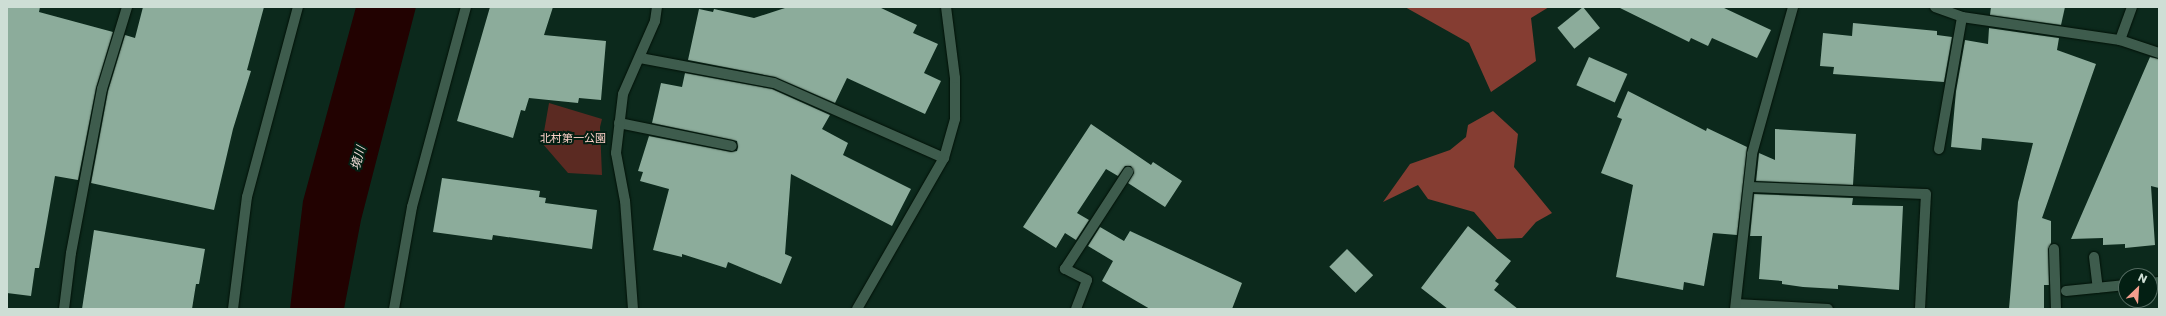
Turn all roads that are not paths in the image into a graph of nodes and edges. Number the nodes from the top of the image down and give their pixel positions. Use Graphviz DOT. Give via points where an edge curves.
graph roads {
  1 [pos="127,7"];
  2 [pos="298,7"];
  3 [pos="466,7"];
  4 [pos="656,7"];
  5 [pos="946,7"];
  6 [pos="1793,7"];
  7 [pos="1935,7"];
  8 [pos="2132,7"];
  9 [pos="1962,16"];
  10 [pos="2120,40"];
  11 [pos="2159,54"];
  12 [pos="640,58"];
  13 [pos="619,123"];
  14 [pos="732,146"];
  15 [pos="1939,149"];
  16 [pos="944,158"];
  17 [pos="1128,172"];
  18 [pos="1749,187"];
  19 [pos="2054,249"];
  20 [pos="2094,257"];
  21 [pos="2118,286"];
  22 [pos="2098,288"];
  23 [pos="2066,291"];
  24 [pos="1736,307"];
  25 [pos="64,309"];
  26 [pos="233,309"];
  27 [pos="394,309"];
  28 [pos="633,309"];
  29 [pos="858,309"];
  30 [pos="1076,309"];
  31 [pos="1828,309"];
  32 [pos="1920,309"];
  33 [pos="2056,309"];
  1 -- 25 [label="street" via="102,89 71,253"];
  2 -- 26 [label="street" via="246,198"];
  3 -- 27 [label="street" via="412,207"];
  4 -- 12 [label="street" via="655,20"];
  5 -- 16 [label="street" via="955,78 955,119"];
  6 -- 18 [label="street" via="1752,154"];
  7 -- 9 [label="street"];
  8 -- 10 [label="street"];
  9 -- 10 [label="street"];
  9 -- 15 [label="street"];
  10 -- 11 [label="street"];
  12 -- 13 [label="street" via="623,94"];
  12 -- 16 [label="street" via="774,83"];
  13 -- 14 [label="street"];
  13 -- 28 [label="street" via="616,152 625,201"];
  16 -- 29 [label="street"];
  17 -- 30 [label="street" via="1065,269 1088,280"];
  18 -- 24 [label="street"];
  18 -- 32 [label="street" via="1926,194"];
  19 -- 33 [label="street"];
  20 -- 22 [label="street"];
  21 -- 22 [label="street"];
  22 -- 23 [label="street"];
  24 -- 31 [label="street"];
}
